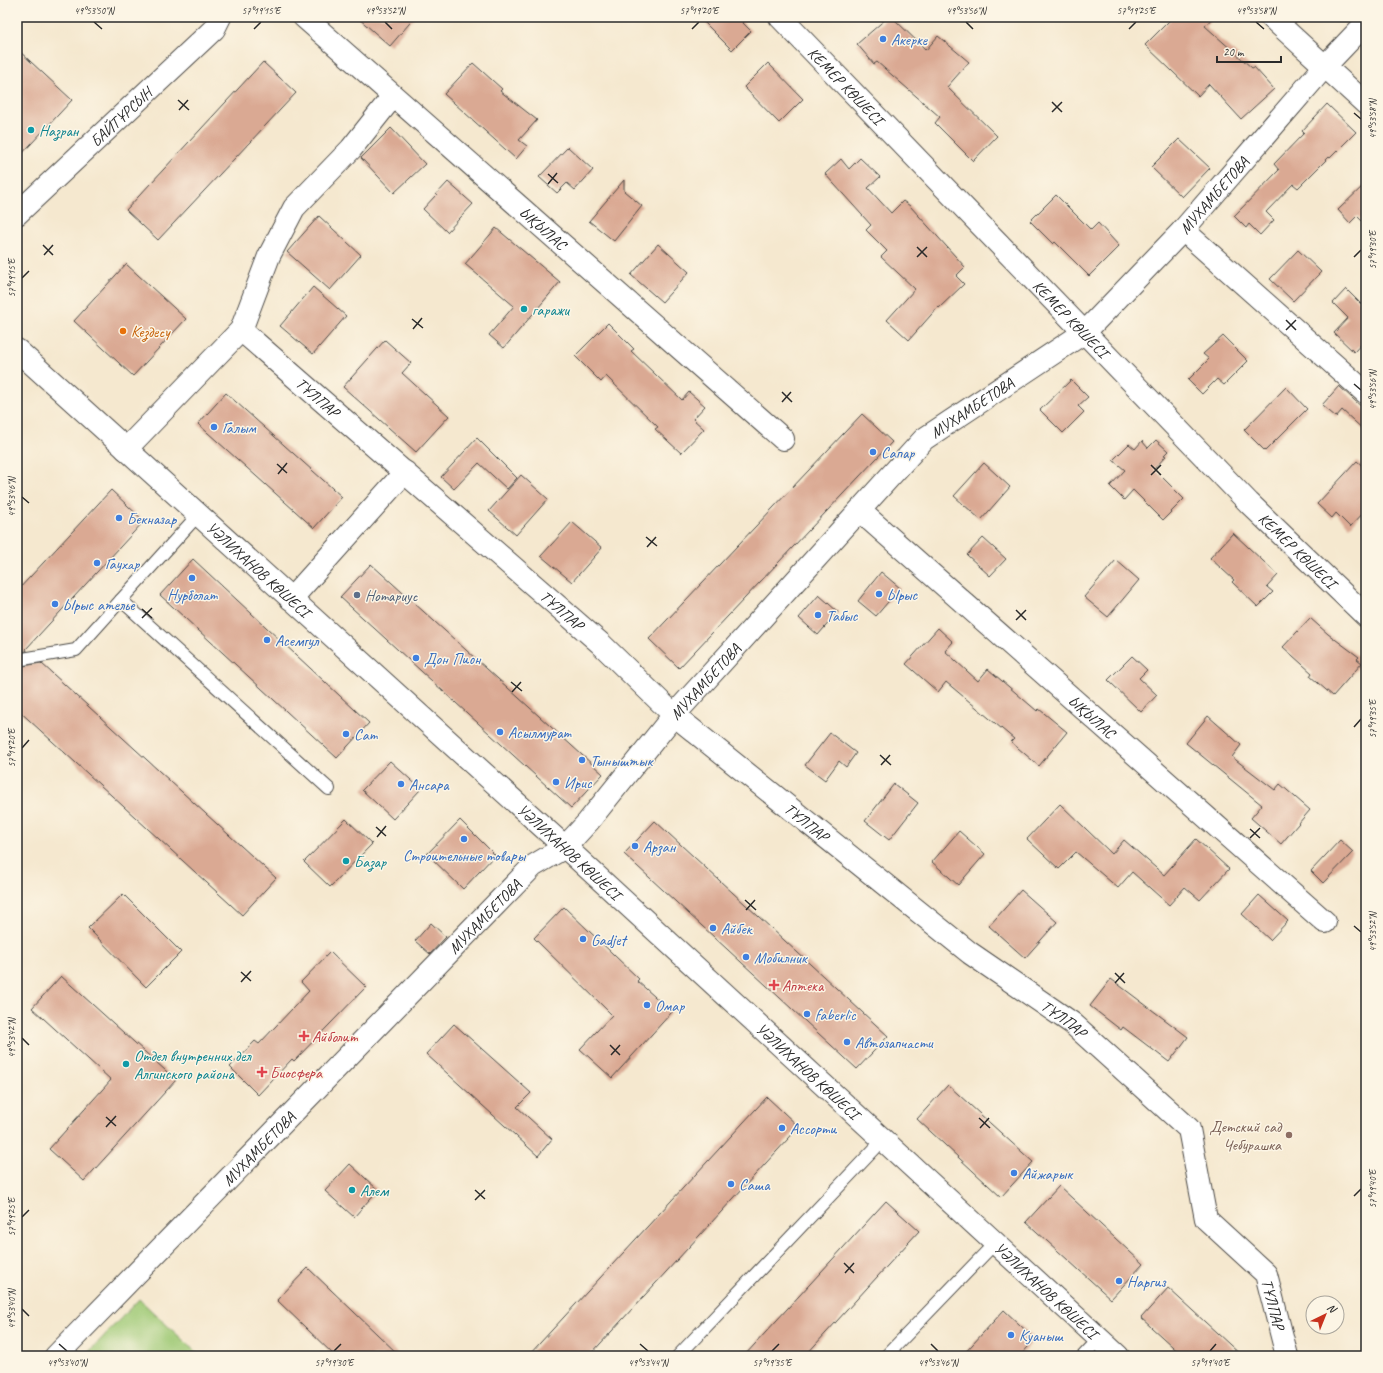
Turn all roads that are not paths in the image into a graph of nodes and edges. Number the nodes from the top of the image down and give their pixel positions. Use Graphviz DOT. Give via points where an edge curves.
graph roads {
  1 [pos="220,17"];
  2 [pos="304,17"];
  3 [pos="780,17"];
  4 [pos="1271,17"];
  5 [pos="1366,23"];
  6 [pos="1325,66"];
  7 [pos="393,96"];
  8 [pos="1366,104"];
  9 [pos="17,214"];
  10 [pos="1183,230"];
  11 [pos="241,330"];
  12 [pos="1085,332"];
  13 [pos="17,350"];
  14 [pos="1366,393"];
  15 [pos="783,439"];
  16 [pos="126,449"];
  17 [pos="405,472"];
  18 [pos="860,510"];
  19 [pos="198,515"];
  20 [pos="291,599"];
  21 [pos="121,600"];
  22 [pos="1366,616"];
  23 [pos="17,660"];
  24 [pos="674,715"];
  25 [pos="329,789"];
  26 [pos="565,847"];
  27 [pos="1325,922"];
  28 [pos="882,1140"];
  29 [pos="995,1243"];
  30 [pos="1099,1339"];
  31 [pos="56,1356"];
  32 [pos="678,1356"];
  33 [pos="886,1356"];
  34 [pos="1083,1356"];
  35 [pos="1118,1356"];
  36 [pos="1287,1356"];
  1 -- 9 [label="street, БАЙТҰРСЫН" via="214,29"];
  2 -- 7 [label="street, ЫҚЫЛАС"];
  3 -- 12 [label="street, КЕМЕР КӨШЕСІ"];
  4 -- 6 [label="street"];
  5 -- 6 [label="street, МУХАМБЕТОВА"];
  6 -- 8 [label="street"];
  6 -- 10 [label="street, МУХАМБЕТОВА"];
  7 -- 11 [label="street" via="351,149 294,208 269,256"];
  7 -- 15 [label="street, ЫҚЫЛАС"];
  10 -- 12 [label="street, МУХАМБЕТОВА"];
  10 -- 14 [label="street"];
  11 -- 16 [label="street"];
  11 -- 17 [label="street, ТҰЛПАР"];
  12 -- 18 [label="street, МУХАМБЕТОВА" via="924,439"];
  12 -- 22 [label="street, КЕМЕР КӨШЕСІ" via="1249,503"];
  13 -- 16 [label="street, УӘЛИХАНОВ КӨШЕСІ"];
  16 -- 19 [label="street, УӘЛИХАНОВ КӨШЕСІ"];
  17 -- 20 [label="street"];
  17 -- 24 [label="street, ТҰЛПАР" via="600,643"];
  18 -- 24 [label="street, МУХАМБЕТОВА"];
  18 -- 27 [label="street, ЫҚЫЛАС"];
  19 -- 20 [label="street, УӘЛИХАНОВ КӨШЕСІ"];
  19 -- 21 [label="lane"];
  20 -- 26 [label="street, УӘЛИХАНОВ КӨШЕСІ"];
  21 -- 23 [label="lane" via="76,650"];
  21 -- 25 [label="lane"];
  24 -- 26 [label="street, МУХАМБЕТОВА"];
  24 -- 36 [label="street, ТҰЛПАР" via="970,953 1072,1023 1189,1129 1206,1220 1266,1274"];
  26 -- 28 [label="street, УӘЛИХАНОВ КӨШЕСІ"];
  26 -- 31 [label="street, МУХАМБЕТОВА" via="533,866"];
  28 -- 29 [label="street, УӘЛИХАНОВ КӨШЕСІ"];
  28 -- 32 [label="lane"];
  29 -- 30 [label="street, УӘЛИХАНОВ КӨШЕСІ"];
  29 -- 33 [label="lane"];
  30 -- 34 [label="lane"];
  30 -- 35 [label="street, УӘЛИХАНОВ КӨШЕСІ"];
}
